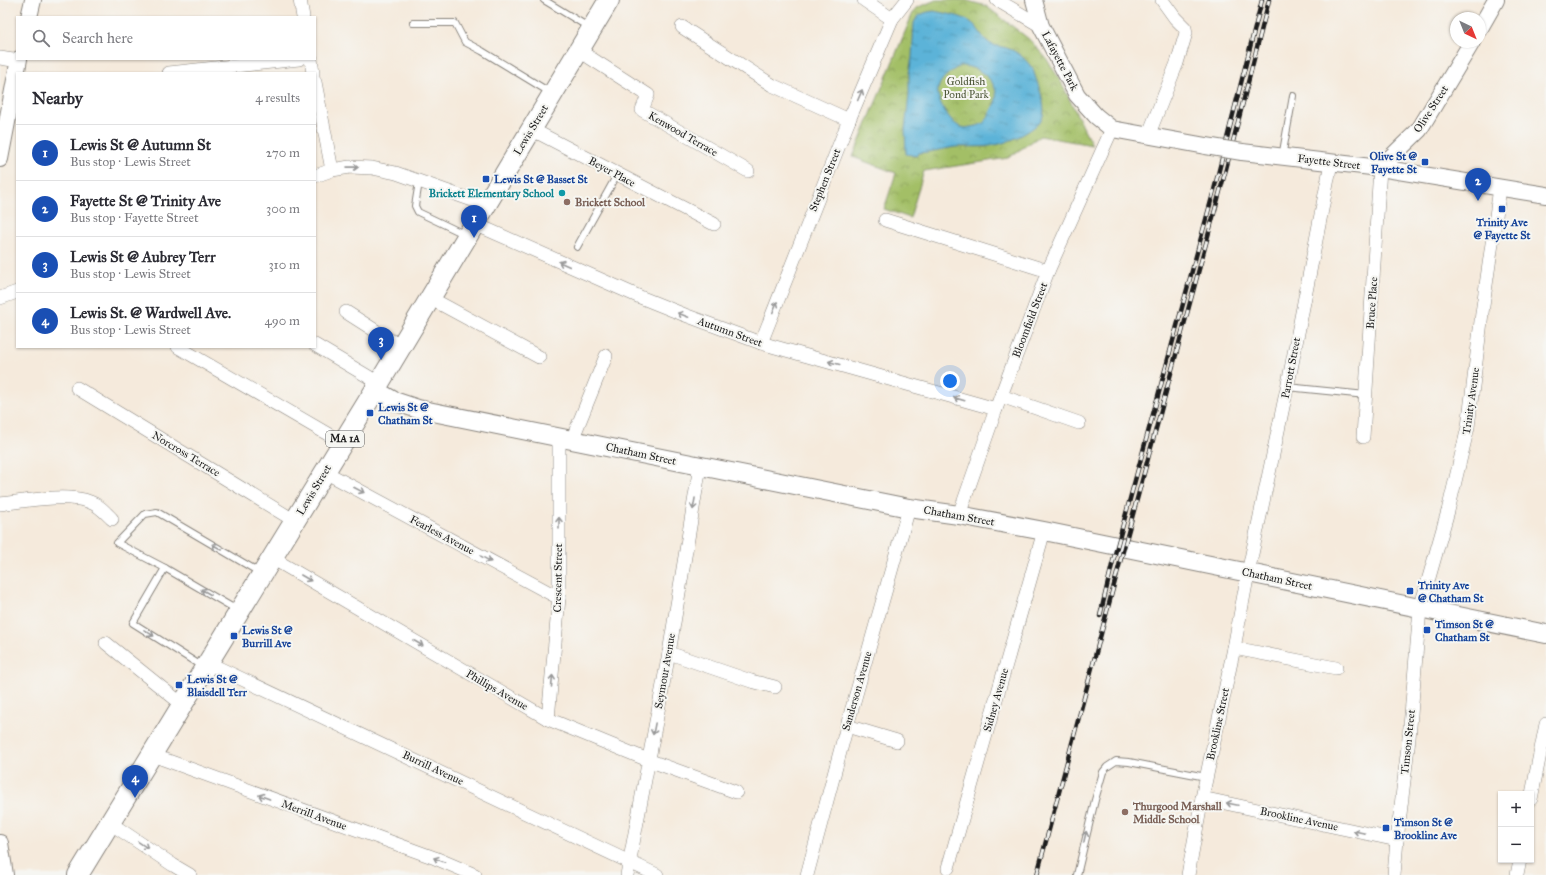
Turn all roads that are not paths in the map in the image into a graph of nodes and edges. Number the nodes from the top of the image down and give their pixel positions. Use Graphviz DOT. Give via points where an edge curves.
graph roads {
  1 [pos="33,0"];
  2 [pos="300,0"];
  3 [pos="544,0"];
  4 [pos="609,0"];
  5 [pos="864,0"];
  6 [pos="907,0"];
  7 [pos="997,0"];
  8 [pos="1034,0"];
  9 [pos="1162,0"];
  10 [pos="1496,0"];
  11 [pos="29,16"];
  12 [pos="303,16"];
  13 [pos="1486,18"];
  14 [pos="892,19"];
  15 [pos="413,23"];
  16 [pos="682,26"];
  17 [pos="1041,26"];
  18 [pos="591,29"];
  19 [pos="1468,48"];
  20 [pos="578,50"];
  21 [pos="0,58"];
  22 [pos="16,60"];
  23 [pos="19,60"];
  24 [pos="290,60"];
  25 [pos="310,60"];
  26 [pos="17,72"];
  27 [pos="178,72"];
  28 [pos="313,72"];
  29 [pos="316,87"];
  30 [pos="15,90"];
  31 [pos="552,94"];
  32 [pos="1293,96"];
  33 [pos="849,120"];
  34 [pos="531,129"];
  35 [pos="1112,129"];
  36 [pos="1148,136"];
  37 [pos="1282,157"];
  38 [pos="0,159"];
  39 [pos="1331,163"];
  40 [pos="1380,168"];
  41 [pos="332,170"];
  42 [pos="748,171"];
  43 [pos="617,175"];
  44 [pos="316,176"];
  45 [pos="419,182"];
  46 [pos="1500,188"];
  47 [pos="1546,194"];
  48 [pos="486,205"];
  49 [pos="885,220"];
  50 [pos="714,224"];
  51 [pos="471,230"];
  52 [pos="577,246"];
  53 [pos="1048,271"];
  54 [pos="16,292"];
  55 [pos="0,298"];
  56 [pos="430,298"];
  57 [pos="346,312"];
  58 [pos="761,343"];
  59 [pos="401,346"];
  60 [pos="316,347"];
  61 [pos="180,348"];
  62 [pos="606,356"];
  63 [pos="539,357"];
  64 [pos="377,386"];
  65 [pos="1287,387"];
  66 [pos="76,388"];
  67 [pos="1366,395"];
  68 [pos="1001,396"];
  69 [pos="996,409"];
  70 [pos="1079,423"];
  71 [pos="1363,437"];
  72 [pos="566,438"];
  73 [pos="343,443"];
  74 [pos="700,466"];
  75 [pos="325,472"];
  76 [pos="0,504"];
  77 [pos="908,508"];
  78 [pos="959,515"];
  79 [pos="112,519"];
  80 [pos="295,520"];
  81 [pos="1044,531"];
  82 [pos="268,566"];
  83 [pos="165,568"];
  84 [pos="1248,573"];
  85 [pos="559,598"];
  86 [pos="1420,609"];
  87 [pos="240,611"];
  88 [pos="1546,634"];
  89 [pos="106,643"];
  90 [pos="1234,648"];
  91 [pos="669,653"];
  92 [pos="207,666"];
  93 [pos="1336,668"];
  94 [pos="775,687"];
  95 [pos="183,705"];
  96 [pos="548,720"];
  97 [pos="1546,724"];
  98 [pos="847,726"];
  99 [pos="897,741"];
  100 [pos="152,755"];
  101 [pos="648,760"];
  102 [pos="1206,777"];
  103 [pos="1533,791"];
  104 [pos="736,792"];
  105 [pos="1202,798"];
  106 [pos="110,823"];
  107 [pos="1397,840"];
  108 [pos="0,843"];
  109 [pos="630,862"];
  110 [pos="1519,863"];
  111 [pos="947,872"];
  112 [pos="5,875"];
  113 [pos="78,875"];
  114 [pos="190,875"];
  115 [pos="475,875"];
  116 [pos="627,875"];
  117 [pos="657,875"];
  118 [pos="807,875"];
  119 [pos="1077,875"];
  120 [pos="1188,875"];
  121 [pos="1394,875"];
  122 [pos="1517,875"];
  1 -- 11 [label="street"];
  2 -- 12 [label="street"];
  3 -- 18 [label="lane"];
  4 -- 18 [label="main road, Lewis Street / MA 1A"];
  5 -- 14 [label="street"];
  6 -- 14 [label="street, Stephen Street"];
  7 -- 17 [label="street, Lafayette Park"];
  8 -- 17 [label="street, Lafayette Park"];
  9 -- 36 [label="street" via="1185,28 1186,33"];
  10 -- 13 [label="street"];
  33 -- 14 [label="street, Stephen Street, one-way"];
  15 -- 31 [label="lane" via="456,24 465,42"];
  16 -- 33 [label="street" via="772,85"];
  17 -- 35 [label="street, Lafayette Park" via="1077,95"];
  18 -- 20 [label="main road, Lewis Street / MA 1A"];
  19 -- 40 [label="street, Olive Street" via="1419,130"];
  20 -- 31 [label="main road, Lewis Street / MA 1A"];
  20 -- 42 [label="street, Kenwood Terrace" via="648,95 642,110"];
  21 -- 22 [label="street"];
  23 -- 26 [label="street"];
  24 -- 27 [label="street"];
  25 -- 28 [label="street"];
  29 -- 41 [label="street"];
  30 -- 38 [label="street"];
  31 -- 34 [label="main road, Lewis Street / MA 1A"];
  32 -- 37 [label="lane"];
  58 -- 33 [label="street, Stephen Street, one-way"];
  34 -- 43 [label="street, Beyer Place"];
  34 -- 48 [label="main road, Lewis Street / MA 1A"];
  35 -- 36 [label="street, Fayette Street"];
  35 -- 53 [label="street, Bloomfield Street"];
  36 -- 37 [label="street, Fayette Street, bridge"];
  37 -- 39 [label="street, Fayette Street"];
  39 -- 40 [label="street, Fayette Street"];
  39 -- 65 [label="street, Parrott Street"];
  40 -- 46 [label="street, Fayette Street"];
  40 -- 67 [label="street, Bruce Place"];
  41 -- 44 [label="street"];
  41 -- 45 [label="street, one-way" via="350,167 372,168"];
  43 -- 50 [label="street, Beyer Place"];
  43 -- 52 [label="lane"];
  45 -- 48 [label="street"];
  45 -- 51 [label="lane" via="415,206 418,212"];
  46 -- 47 [label="street, Fayette Street"];
  46 -- 86 [label="street, Trinity Avenue" via="1468,427 1448,511"];
  48 -- 51 [label="main road, Lewis Street / MA 1A"];
  49 -- 53 [label="street"];
  51 -- 56 [label="main road, Lewis Street / MA 1A"];
  58 -- 51 [label="street, Autumn Street, one-way"];
  53 -- 68 [label="street, Bloomfield Street"];
  54 -- 55 [label="street"];
  56 -- 59 [label="main road, Lewis Street / MA 1A"];
  56 -- 63 [label="street"];
  57 -- 59 [label="street"];
  69 -- 58 [label="street, Autumn Street, one-way"];
  59 -- 64 [label="main road, Lewis Street / MA 1A"];
  60 -- 64 [label="street"];
  61 -- 73 [label="street"];
  62 -- 72 [label="street"];
  64 -- 72 [label="main road, Chatham Street" via="394,401 411,407"];
  64 -- 73 [label="main road, Lewis Street / MA 1A"];
  65 -- 67 [label="lane"];
  65 -- 84 [label="street, Parrott Street"];
  66 -- 80 [label="street, Norcross Terrace"];
  67 -- 71 [label="street, Bruce Place"];
  68 -- 69 [label="street, Bloomfield Street"];
  68 -- 70 [label="street"];
  69 -- 78 [label="street, Bloomfield Street"];
  72 -- 74 [label="main road, Chatham Street"];
  85 -- 72 [label="street, Crescent Street, one-way"];
  73 -- 75 [label="main road, Lewis Street / MA 1A"];
  74 -- 77 [label="main road, Chatham Street"];
  74 -- 91 [label="street, Seymour Avenue, one-way"];
  75 -- 80 [label="main road, Lewis Street / MA 1A"];
  75 -- 85 [label="street, Fearless Avenue, one-way"];
  76 -- 79 [label="street" via="77,498 102,509"];
  77 -- 78 [label="main road, Chatham Street"];
  77 -- 98 [label="street, Sanderson Avenue"];
  78 -- 81 [label="main road, Chatham Street"];
  80 -- 82 [label="main road, Lewis Street / MA 1A"];
  81 -- 84 [label="main road, Chatham Street"];
  81 -- 111 [label="street, Sidney Avenue"];
  82 -- 83 [label="lane, one-way" via="157,512 145,514 117,543"];
  82 -- 87 [label="main road, Lewis Street / MA 1A"];
  82 -- 96 [label="street, Phillips Avenue, one-way"];
  87 -- 83 [label="lane, one-way"];
  83 -- 92 [label="lane, one-way" via="133,623"];
  84 -- 86 [label="main road, Chatham Street"];
  84 -- 90 [label="street, Brookline Street"];
  96 -- 85 [label="street, Crescent Street, one-way"];
  86 -- 88 [label="main road, Chatham Street"];
  86 -- 107 [label="street, Timson Street"];
  87 -- 92 [label="main road, Lewis Street / MA 1A"];
  89 -- 95 [label="street"];
  90 -- 93 [label="street"];
  90 -- 102 [label="street, Brookline Street"];
  91 -- 94 [label="street"];
  91 -- 101 [label="street, Seymour Avenue, one-way"];
  92 -- 95 [label="main road, Lewis Street / MA 1A"];
  92 -- 109 [label="street, Burrill Avenue"];
  95 -- 100 [label="main road, Lewis Street / MA 1A"];
  96 -- 101 [label="street, Phillips Avenue"];
  97 -- 103 [label="street"];
  98 -- 99 [label="street"];
  98 -- 118 [label="street, Sanderson Avenue"];
  100 -- 106 [label="main road, Lewis Street / MA 1A"];
  115 -- 100 [label="street, Merrill Avenue, one-way" via="435,858"];
  101 -- 104 [label="street, Phillips Avenue"];
  101 -- 109 [label="street, Seymour Avenue"];
  102 -- 105 [label="street, Brookline Street"];
  119 -- 102 [label="lane, one-way" via="1095,800 1103,772 1107,767 1116,761 1129,762"];
  107 -- 105 [label="street, Brookline Avenue, one-way"];
  105 -- 120 [label="street, Brookline Street"];
  106 -- 113 [label="main road, Lewis Street / MA 1A"];
  106 -- 114 [label="street, one-way"];
  107 -- 121 [label="street, Timson Street"];
  108 -- 112 [label="street"];
  109 -- 116 [label="street, Seymour Avenue"];
  109 -- 117 [label="street, Burrill Avenue"];
  110 -- 122 [label="street"];
}
